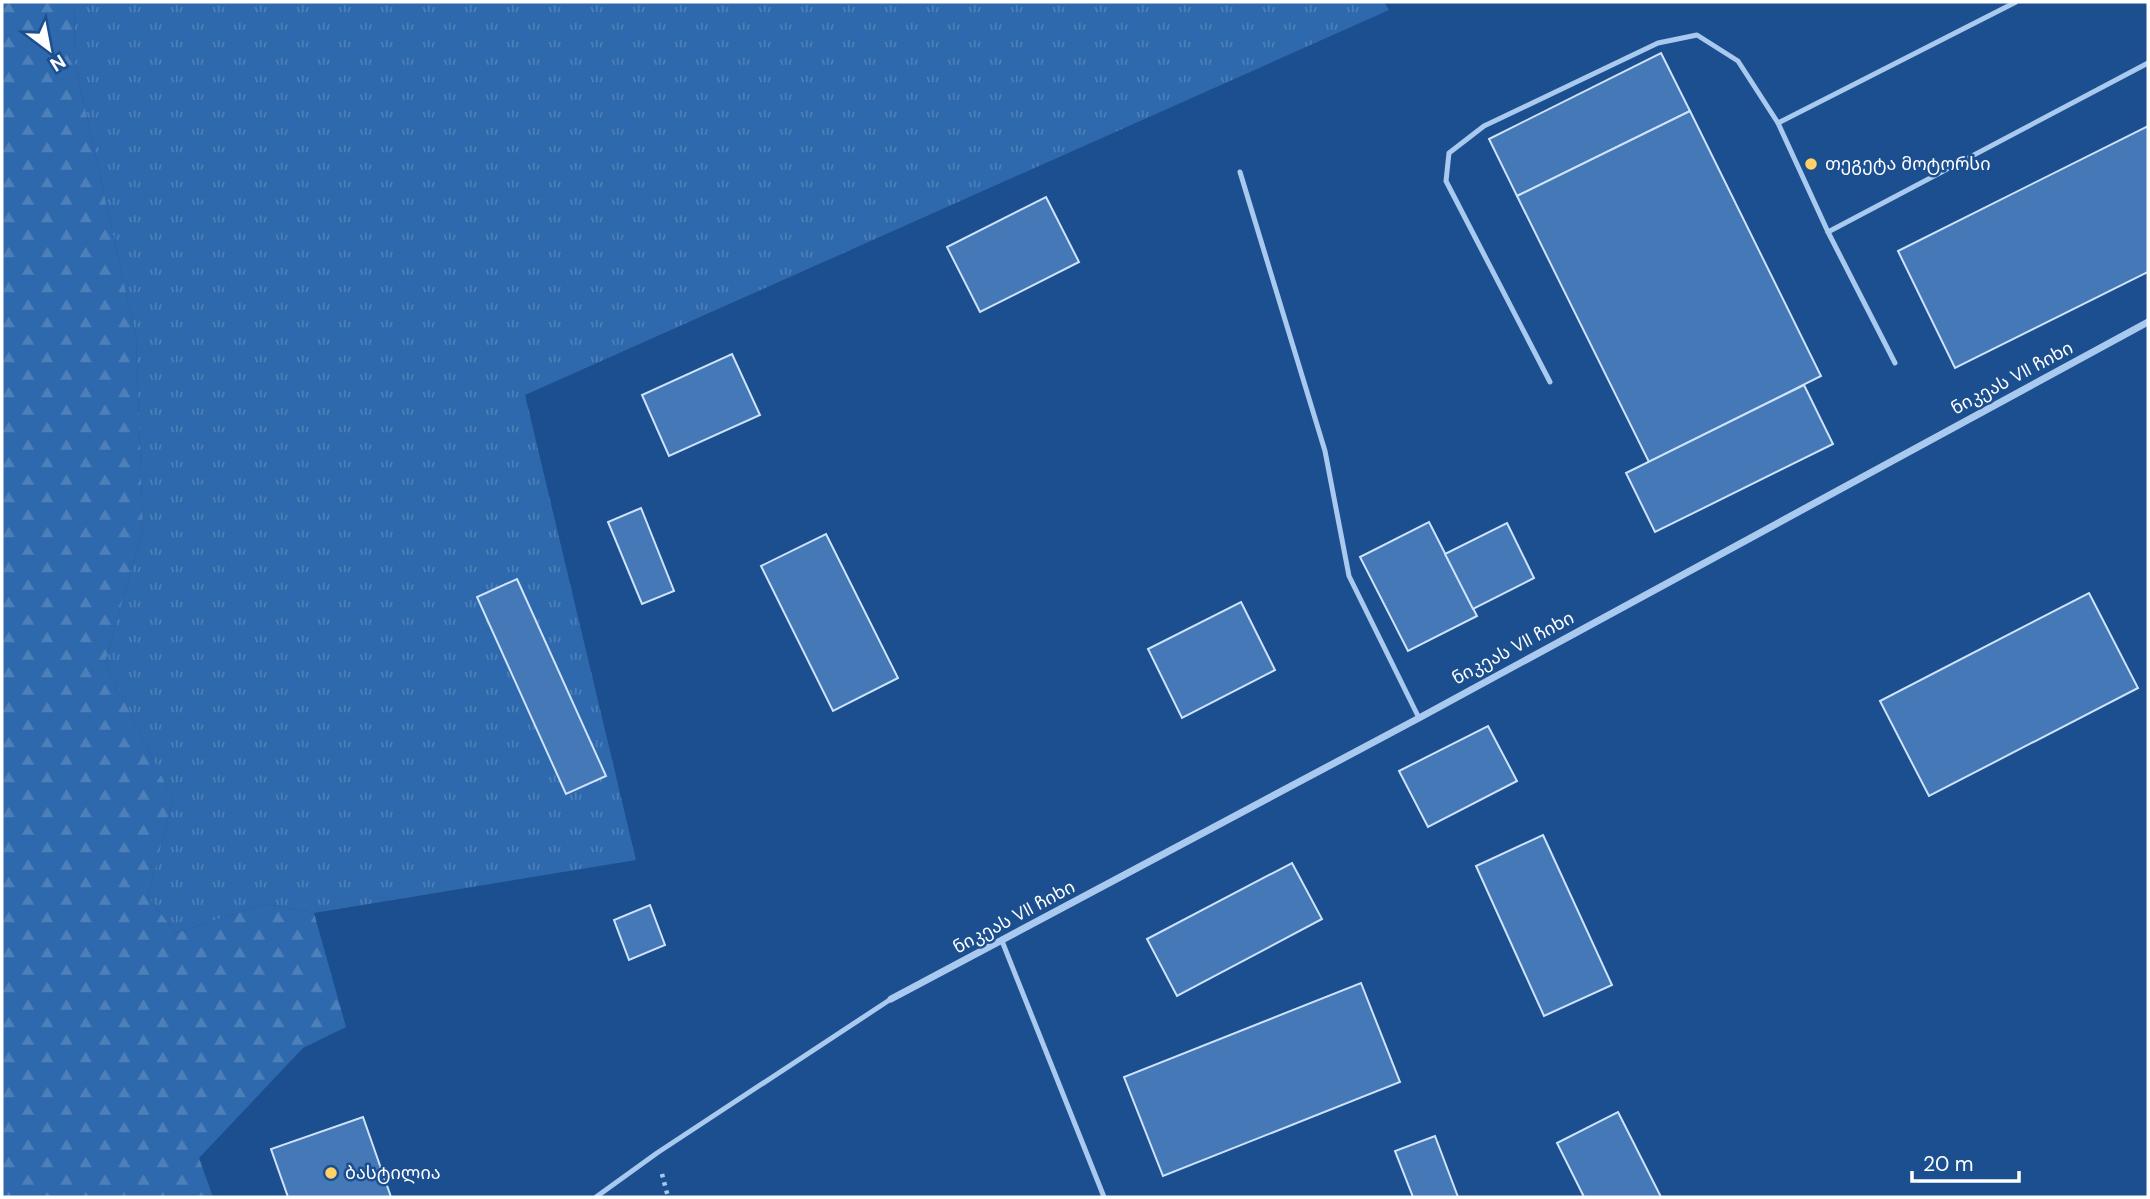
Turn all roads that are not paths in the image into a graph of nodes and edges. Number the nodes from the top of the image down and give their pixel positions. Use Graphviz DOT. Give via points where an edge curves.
graph roads {
  1 [pos="2016,2"];
  2 [pos="2148,63"];
  3 [pos="1778,123"];
  4 [pos="1240,172"];
  5 [pos="1828,232"];
  6 [pos="2148,322"];
  7 [pos="1895,363"];
  8 [pos="1550,382"];
  9 [pos="1419,718"];
  10 [pos="1002,941"];
  11 [pos="891,999"];
  12 [pos="596,1197"];
  13 [pos="1104,1197"];
  1 -- 3 [label="lane"];
  2 -- 5 [label="lane"];
  3 -- 5 [label="lane"];
  3 -- 8 [label="lane" via="1738,61 1697,35 1658,43 1508,114 1449,153 1446,181"];
  4 -- 9 [label="lane" via="1325,452 1349,576"];
  5 -- 7 [label="lane"];
  6 -- 9 [label="street, ნიკეას VII ჩიხი"];
  9 -- 10 [label="street, ნიკეას VII ჩიხი"];
  10 -- 11 [label="street, ნიკეას VII ჩიხი"];
  10 -- 13 [label="lane"];
  11 -- 12 [label="lane"];
}
